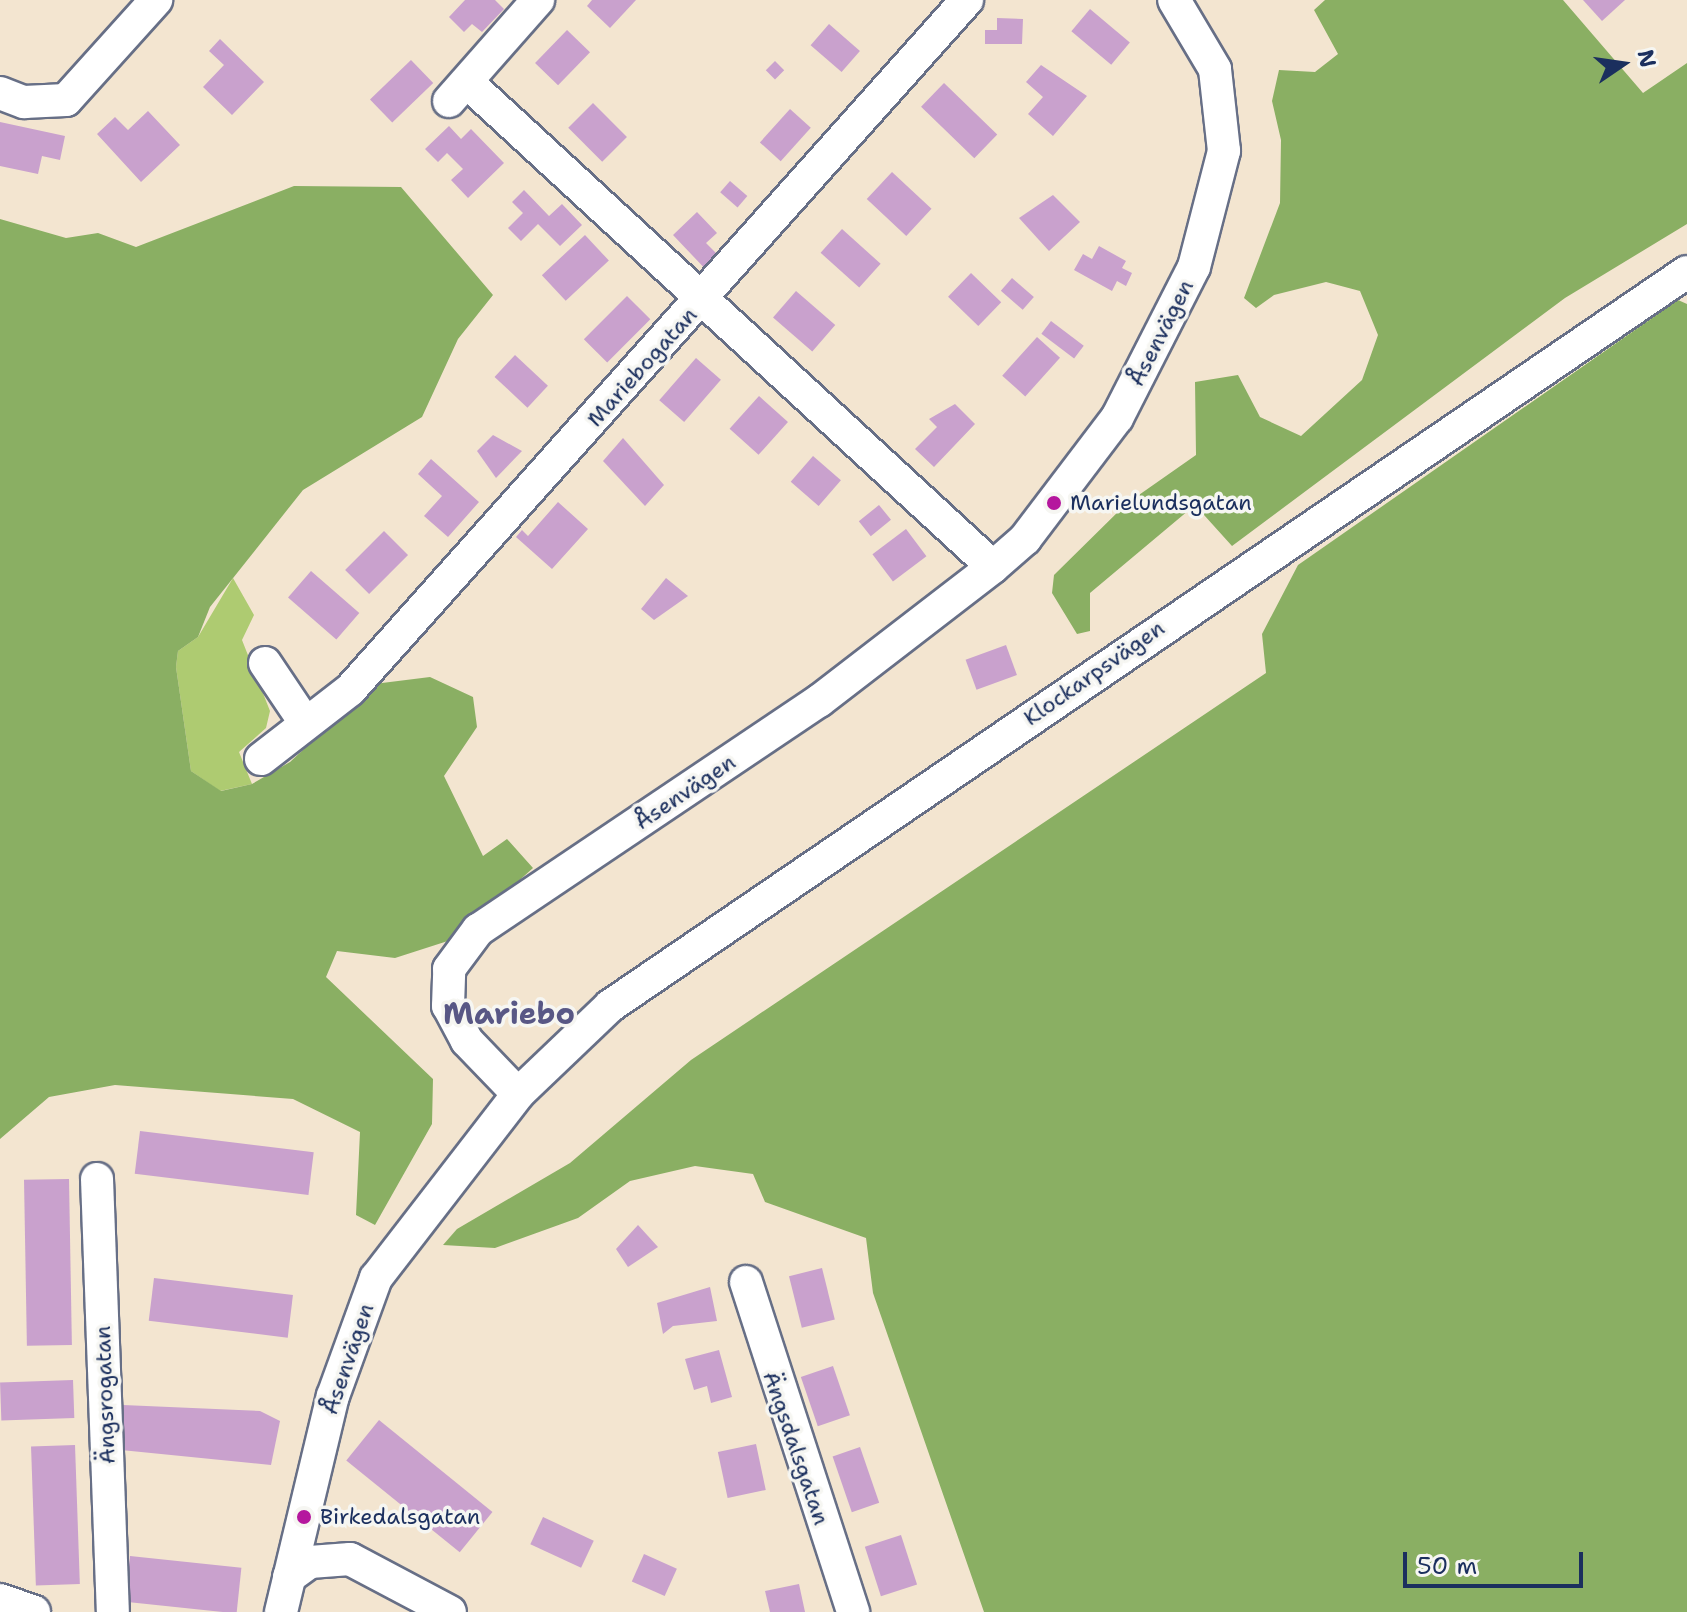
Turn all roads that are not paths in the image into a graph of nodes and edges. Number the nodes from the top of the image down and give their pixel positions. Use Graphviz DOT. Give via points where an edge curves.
graph roads {
  1 [pos="156,0"];
  2 [pos="538,0"];
  3 [pos="967,0"];
  4 [pos="1174,0"];
  5 [pos="0,93"];
  6 [pos="1687,273"];
  7 [pos="702,300"];
  8 [pos="993,567"];
  9 [pos="265,663"];
  10 [pos="304,721"];
  11 [pos="261,759"];
  12 [pos="518,1094"];
  13 [pos="97,1179"];
  14 [pos="746,1282"];
  15 [pos="289,1577"];
  16 [pos="0,1600"];
  17 [pos="34,1612"];
  18 [pos="113,1612"];
  19 [pos="281,1612"];
  20 [pos="450,1612"];
  21 [pos="853,1612"];
  1 -- 5 [label="street" via="66,100 24,102"];
  2 -- 7 [label="street" via="458,92"];
  3 -- 7 [label="street, Mariebogatan"];
  4 -- 8 [label="street, Åsenvägen" via="1209,56 1223,107 1213,213 1167,330 1117,418 1025,539"];
  6 -- 12 [label="street, Klockarpsvägen" via="680,951 610,1006"];
  7 -- 8 [label="street"];
  7 -- 10 [label="street, Mariebogatan" via="350,690"];
  8 -- 12 [label="street, Åsenvägen" via="819,701 478,930 449,969 448,1006 467,1041"];
  9 -- 10 [label="street"];
  10 -- 11 [label="street, Mariebogatan"];
  12 -- 15 [label="street, Åsenvägen" via="376,1278 333,1396"];
  13 -- 18 [label="street, Ängsrogatan"];
  14 -- 21 [label="street, Ängsdalsgatan"];
  15 -- 19 [label="street, Åsenvägen"];
  15 -- 20 [label="street" via="310,1562 350,1559"];
  16 -- 17 [label="street"];
}
